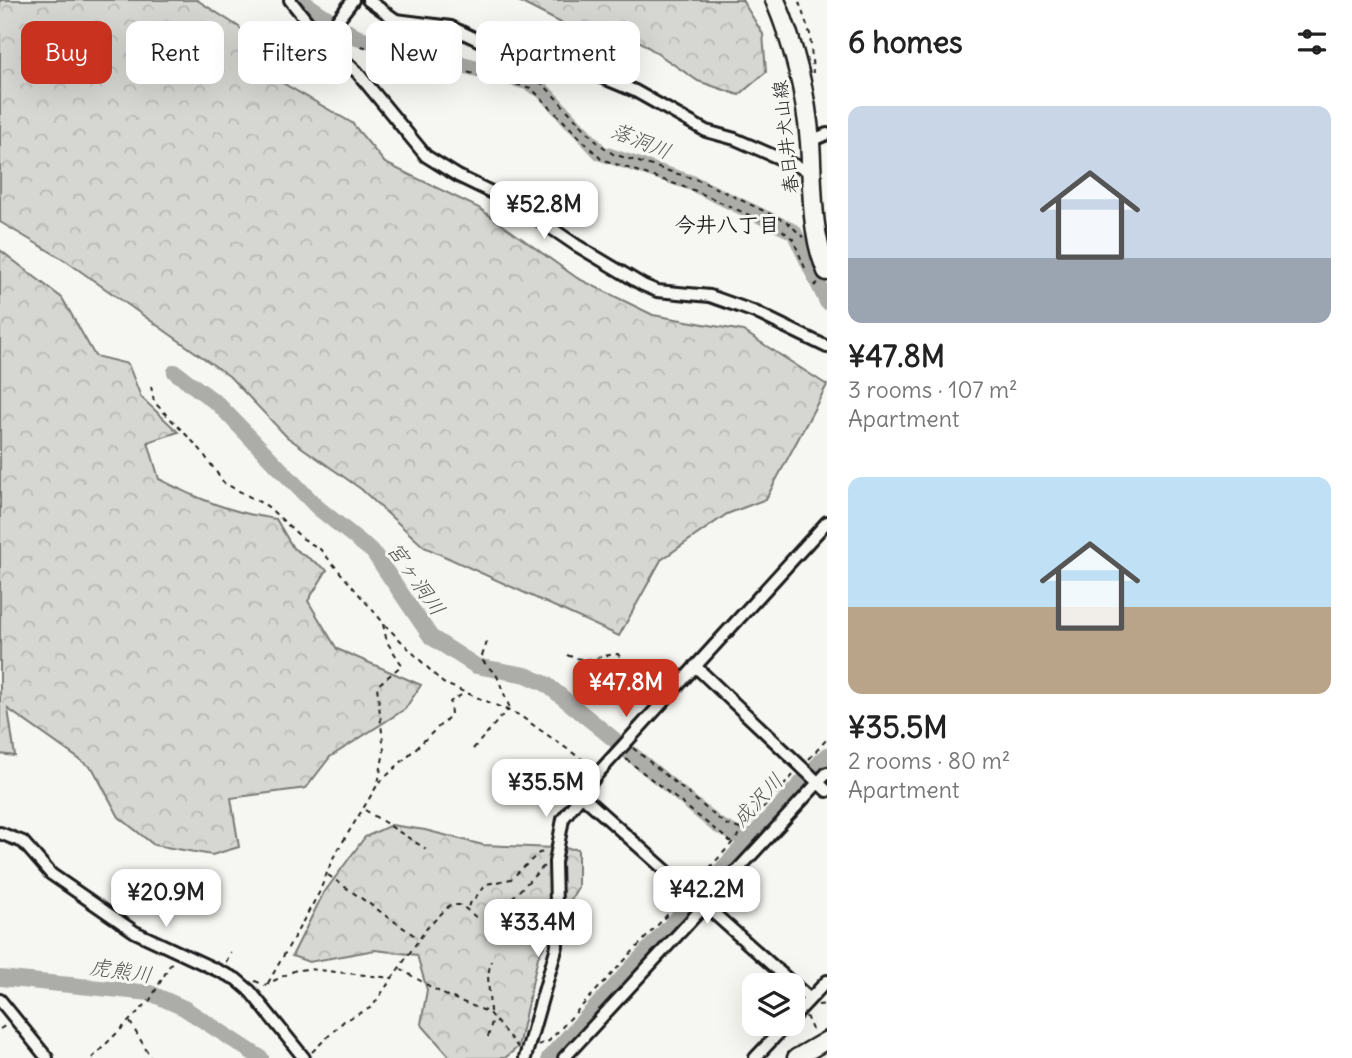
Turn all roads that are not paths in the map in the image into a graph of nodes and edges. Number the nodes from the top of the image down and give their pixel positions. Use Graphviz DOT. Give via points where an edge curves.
graph roads {
  1 [pos="290,0"];
  2 [pos="353,0"];
  3 [pos="368,0"];
  4 [pos="775,0"];
  5 [pos="307,21"];
  6 [pos="338,21"];
  7 [pos="352,67"];
  8 [pos="827,134"];
  9 [pos="810,141"];
  10 [pos="811,172"];
  11 [pos="825,276"];
  12 [pos="827,347"];
  13 [pos="827,522"];
  14 [pos="695,666"];
  15 [pos="827,773"];
  16 [pos="818,783"];
  17 [pos="827,791"];
  18 [pos="580,794"];
  19 [pos="0,833"];
  20 [pos="707,904"];
  21 [pos="827,981"];
  22 [pos="0,1000"];
  23 [pos="806,1003"];
  24 [pos="776,1036"];
  25 [pos="823,1042"];
  26 [pos="527,1053"];
  27 [pos="47,1058"];
  28 [pos="306,1058"];
  29 [pos="564,1058"];
  30 [pos="755,1058"];
  31 [pos="796,1058"];
  1 -- 5 [label="street"];
  2 -- 6 [label="street"];
  3 -- 10 [label="street" via="396,20 451,27 505,53 538,55 607,79 706,131"];
  4 -- 9 [label="main road, 春日井犬山線" via="798,64"];
  7 -- 12 [label="street" via="426,156 514,203 643,285 657,291 710,296"];
  8 -- 9 [label="street"];
  9 -- 10 [label="main road, 春日井犬山線"];
  10 -- 11 [label="main road, 春日井犬山線"];
  13 -- 14 [label="street"];
  14 -- 16 [label="street"];
  14 -- 18 [label="street"];
  15 -- 16 [label="street"];
  16 -- 17 [label="street"];
  16 -- 20 [label="street"];
  18 -- 20 [label="street"];
  18 -- 26 [label="street" via="563,819 556,856 556,946"];
  19 -- 28 [label="street" via="23,842 51,874 135,932 236,979"];
  20 -- 23 [label="street"];
  20 -- 29 [label="street"];
  21 -- 23 [label="street"];
  22 -- 27 [label="street"];
  24 -- 30 [label="street"];
  25 -- 31 [label="main road"];
}
